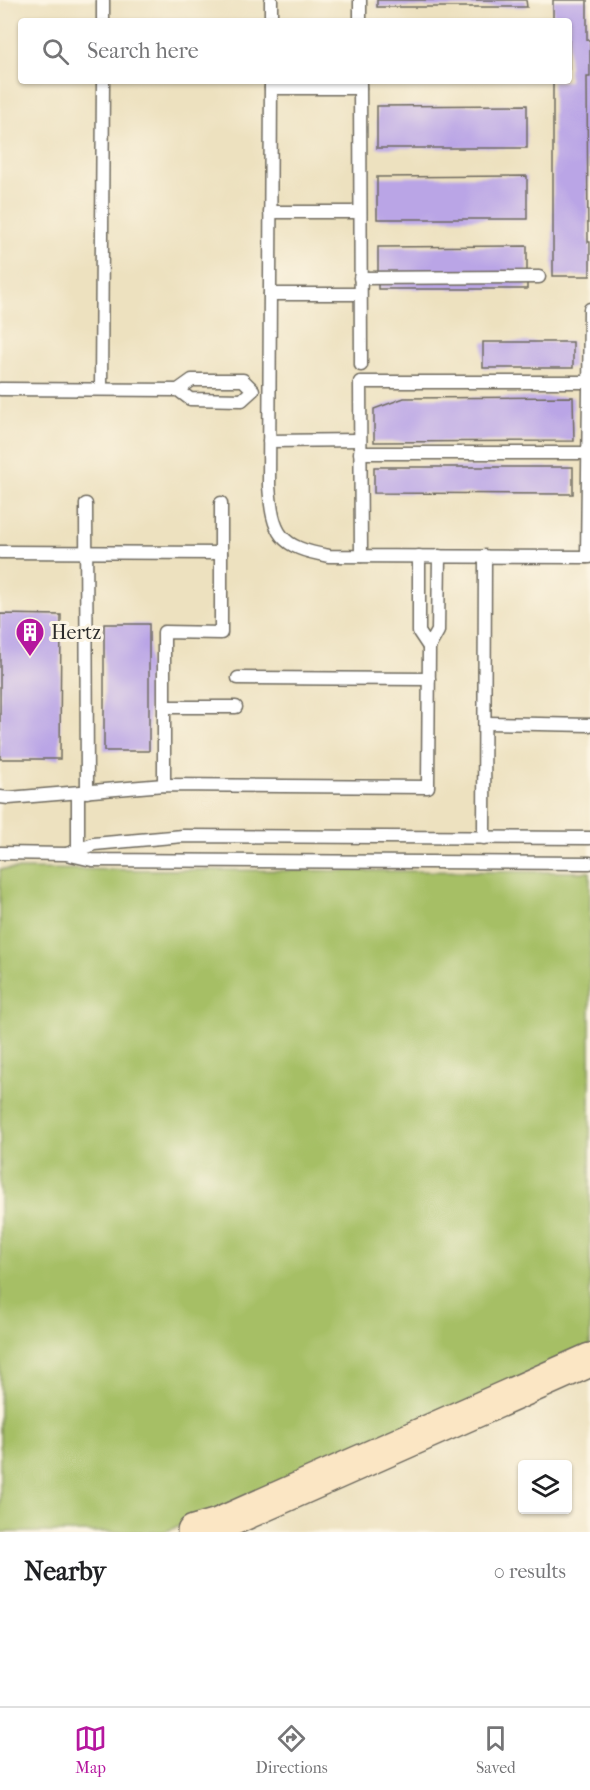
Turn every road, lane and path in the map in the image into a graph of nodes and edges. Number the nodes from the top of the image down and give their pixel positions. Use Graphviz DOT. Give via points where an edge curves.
graph roads {
  1 [pos="103,0"];
  2 [pos="271,0"];
  3 [pos="360,0"];
  4 [pos="103,18"];
  5 [pos="271,18"];
  6 [pos="360,18"];
  7 [pos="103,84"];
  8 [pos="271,84"];
  9 [pos="360,84"];
  10 [pos="270,212"];
  11 [pos="360,212"];
  12 [pos="539,277"];
  13 [pos="360,278"];
  14 [pos="270,294"];
  15 [pos="360,294"];
  16 [pos="590,309"];
  17 [pos="361,365"];
  18 [pos="589,382"];
  19 [pos="0,389"];
  20 [pos="101,389"];
  21 [pos="178,390"];
  22 [pos="254,390"];
  23 [pos="270,390"];
  24 [pos="360,440"];
  25 [pos="269,441"];
  26 [pos="360,453"];
  27 [pos="589,453"];
  28 [pos="221,503"];
  29 [pos="86,504"];
  30 [pos="0,552"];
  31 [pos="87,552"];
  32 [pos="221,553"];
  33 [pos="361,556"];
  34 [pos="419,556"];
  35 [pos="439,556"];
  36 [pos="485,556"];
  37 [pos="588,557"];
  38 [pos="429,647"];
  39 [pos="238,678"];
  40 [pos="429,679"];
  41 [pos="164,707"];
  42 [pos="236,707"];
  43 [pos="485,723"];
  44 [pos="590,724"];
  45 [pos="164,785"];
  46 [pos="83,793"];
  47 [pos="0,797"];
  48 [pos="484,838"];
  49 [pos="590,838"];
  50 [pos="0,854"];
  51 [pos="74,854"];
  52 [pos="590,863"];
  53 [pos="590,1360"];
  54 [pos="194,1532"];
  1 -- 4 [label="lane"];
  2 -- 5 [label="lane"];
  3 -- 6 [label="lane"];
  7 -- 20 [label="lane"];
  8 -- 9 [label="lane"];
  8 -- 10 [label="lane"];
  9 -- 11 [label="lane"];
  10 -- 11 [label="lane"];
  10 -- 14 [label="lane"];
  11 -- 13 [label="lane"];
  12 -- 13 [label="lane"];
  13 -- 15 [label="lane"];
  14 -- 15 [label="lane"];
  14 -- 23 [label="lane"];
  15 -- 17 [label="lane"];
  16 -- 18 [label="lane"];
  18 -- 24 [label="lane" via="360,382"];
  18 -- 27 [label="lane"];
  19 -- 20 [label="lane"];
  20 -- 21 [label="lane"];
  21 -- 22 [label="lane" via="190,399 231,400 242,400"];
  21 -- 22 [label="lane" via="192,380 243,380"];
  22 -- 23 [label="lane"];
  23 -- 25 [label="lane"];
  24 -- 25 [label="lane"];
  24 -- 26 [label="lane"];
  25 -- 33 [label="lane" via="272,516 282,538 302,551"];
  26 -- 27 [label="lane"];
  26 -- 33 [label="lane"];
  27 -- 37 [label="lane"];
  28 -- 32 [label="lane"];
  29 -- 31 [label="lane"];
  30 -- 31 [label="lane"];
  31 -- 32 [label="lane"];
  31 -- 46 [label="lane"];
  32 -- 41 [label="lane" via="221,633 164,632"];
  33 -- 34 [label="lane"];
  34 -- 35 [label="lane"];
  34 -- 38 [label="lane" via="419,632"];
  35 -- 36 [label="lane"];
  35 -- 38 [label="lane" via="438,631"];
  36 -- 37 [label="lane"];
  36 -- 43 [label="lane"];
  38 -- 40 [label="lane"];
  39 -- 40 [label="lane"];
  40 -- 45 [label="lane" via="428,787"];
  41 -- 42 [label="lane"];
  41 -- 45 [label="lane"];
  43 -- 44 [label="lane"];
  43 -- 48 [label="lane"];
  45 -- 46 [label="lane"];
  46 -- 47 [label="lane"];
  46 -- 51 [label="lane"];
  48 -- 49 [label="lane"];
  48 -- 51 [label="lane" via="183,836 94,844"];
  50 -- 51 [label="lane"];
  51 -- 52 [label="lane" via="104,861"];
  53 -- 54 [label="main road" via="218,1525"];
}
